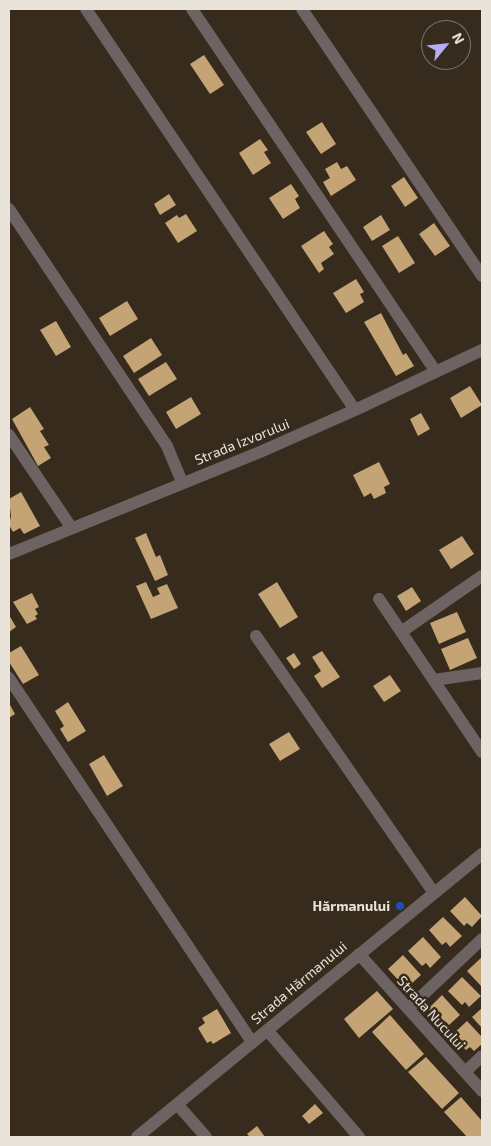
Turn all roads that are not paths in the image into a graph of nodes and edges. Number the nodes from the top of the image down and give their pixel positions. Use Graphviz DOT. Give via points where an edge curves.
graph roads {
  1 [pos="86,9"];
  2 [pos="192,9"];
  3 [pos="302,9"];
  4 [pos="9,209"];
  5 [pos="482,276"];
  6 [pos="482,350"];
  7 [pos="436,372"];
  8 [pos="356,410"];
  9 [pos="9,434"];
  10 [pos="182,482"];
  11 [pos="71,527"];
  12 [pos="9,554"];
  13 [pos="482,576"];
  14 [pos="379,599"];
  15 [pos="401,632"];
  16 [pos="256,636"];
  17 [pos="482,673"];
  18 [pos="9,678"];
  19 [pos="434,680"];
  20 [pos="482,752"];
  21 [pos="482,854"];
  22 [pos="434,892"];
  23 [pos="482,939"];
  24 [pos="358,954"];
  25 [pos="408,1009"];
  26 [pos="267,1030"];
  27 [pos="252,1042"];
  28 [pos="482,1056"];
  29 [pos="465,1072"];
  30 [pos="482,1091"];
  31 [pos="177,1104"];
  32 [pos="136,1137"];
  33 [pos="206,1137"];
  34 [pos="359,1137"];
  1 -- 8 [label="street"];
  2 -- 7 [label="street"];
  3 -- 5 [label="street"];
  4 -- 10 [label="street" via="167,446"];
  6 -- 7 [label="street, Strada Izvorului"];
  7 -- 8 [label="street, Strada Izvorului"];
  8 -- 10 [label="street, Strada Izvorului"];
  9 -- 11 [label="street"];
  10 -- 11 [label="street, Strada Izvorului"];
  11 -- 12 [label="street, Strada Izvorului"];
  13 -- 15 [label="street"];
  14 -- 15 [label="street"];
  15 -- 19 [label="street"];
  16 -- 22 [label="street"];
  17 -- 19 [label="street"];
  18 -- 27 [label="street"];
  19 -- 20 [label="street"];
  21 -- 22 [label="street, Strada Hărmanului"];
  22 -- 24 [label="street, Strada Hărmanului"];
  23 -- 25 [label="street"];
  24 -- 25 [label="street, Strada Nucului"];
  24 -- 26 [label="street, Strada Hărmanului"];
  25 -- 29 [label="street, Strada Nucului"];
  26 -- 27 [label="street, Strada Hărmanului"];
  26 -- 34 [label="street"];
  27 -- 31 [label="street, Strada Hărmanului"];
  28 -- 29 [label="street"];
  29 -- 30 [label="street, Strada Nucului"];
  31 -- 32 [label="street, Strada Hărmanului"];
  31 -- 33 [label="street"];
}
